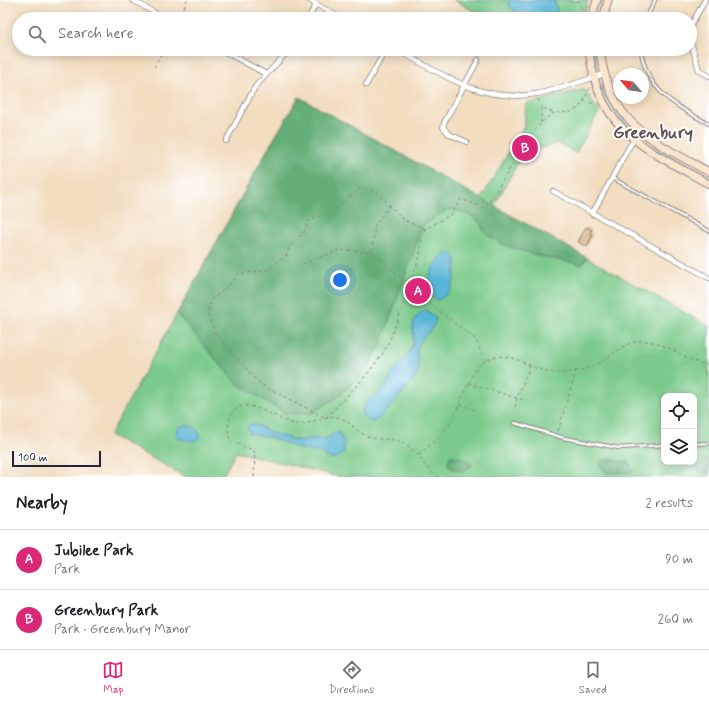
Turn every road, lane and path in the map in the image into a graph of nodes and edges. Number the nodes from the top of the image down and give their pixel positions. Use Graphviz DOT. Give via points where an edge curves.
graph roads {
  1 [pos="132,0"];
  2 [pos="187,0"];
  3 [pos="309,0"];
  4 [pos="578,0"];
  5 [pos="597,0"];
  6 [pos="608,0"];
  7 [pos="655,0"];
  8 [pos="705,0"];
  9 [pos="316,4"];
  10 [pos="153,12"];
  11 [pos="183,12"];
  12 [pos="312,12"];
  13 [pos="330,12"];
  14 [pos="583,12"];
  15 [pos="593,12"];
  16 [pos="605,12"];
  17 [pos="649,12"];
  18 [pos="697,14"];
  19 [pos="160,56"];
  20 [pos="233,56"];
  21 [pos="283,56"];
  22 [pos="382,56"];
  23 [pos="409,56"];
  24 [pos="590,56"];
  25 [pos="601,56"];
  26 [pos="642,56"];
  27 [pos="695,56"];
  28 [pos="478,60"];
  29 [pos="154,67"];
  30 [pos="266,74"];
  31 [pos="604,74"];
  32 [pos="709,76"];
  33 [pos="594,77"];
  34 [pos="366,85"];
  35 [pos="464,86"];
  36 [pos="590,88"];
  37 [pos="537,94"];
  38 [pos="583,101"];
  39 [pos="597,104"];
  40 [pos="541,108"];
  41 [pos="554,114"];
  42 [pos="541,124"];
  43 [pos="709,124"];
  44 [pos="640,132"];
  45 [pos="634,140"];
  46 [pos="226,141"];
  47 [pos="467,142"];
  48 [pos="709,172"];
  49 [pos="612,177"];
  50 [pos="709,184"];
  51 [pos="553,191"];
  52 [pos="390,205"];
  53 [pos="592,214"];
  54 [pos="425,229"];
  55 [pos="709,231"];
  56 [pos="372,252"];
  57 [pos="297,266"];
  58 [pos="709,278"];
  59 [pos="409,285"];
  60 [pos="485,361"];
  61 [pos="709,365"];
  62 [pos="530,366"];
  63 [pos="577,371"];
  64 [pos="468,383"];
  65 [pos="517,398"];
  66 [pos="524,400"];
  67 [pos="460,405"];
  68 [pos="515,407"];
  69 [pos="476,410"];
  70 [pos="326,418"];
  71 [pos="515,422"];
  72 [pos="557,436"];
  73 [pos="709,443"];
  74 [pos="697,444"];
  75 [pos="661,445"];
  76 [pos="418,455"];
  77 [pos="254,477"];
  78 [pos="439,477"];
  1 -- 10 [label="street"];
  2 -- 11 [label="path"];
  3 -- 9 [label="street"];
  4 -- 14 [label="path"];
  5 -- 15 [label="street"];
  6 -- 16 [label="street"];
  7 -- 17 [label="lane"];
  8 -- 18 [label="street"];
  9 -- 12 [label="street"];
  9 -- 13 [label="street"];
  19 -- 29 [label="path"];
  20 -- 30 [label="street"];
  21 -- 30 [label="street"];
  22 -- 34 [label="street"];
  23 -- 35 [label="street"];
  24 -- 33 [label="street"];
  25 -- 31 [label="street"];
  26 -- 43 [label="lane" via="648,77 663,96"];
  27 -- 32 [label="street" via="699,70"];
  28 -- 35 [label="street"];
  30 -- 46 [label="street" via="252,92"];
  31 -- 33 [label="street"];
  31 -- 44 [label="street" via="616,102"];
  33 -- 37 [label="street"];
  33 -- 45 [label="street" via="608,111"];
  35 -- 37 [label="street" via="483,93 503,96"];
  35 -- 47 [label="street" via="443,126 449,134"];
  36 -- 38 [label="path"];
  37 -- 40 [label="path"];
  38 -- 39 [label="path"];
  38 -- 41 [label="path" via="571,112"];
  40 -- 41 [label="path"];
  40 -- 42 [label="path"];
  41 -- 42 [label="path" via="545,118"];
  42 -- 54 [label="path" via="521,146 486,208 461,199 452,214"];
  44 -- 45 [label="street"];
  44 -- 48 [label="street"];
  45 -- 49 [label="street"];
  45 -- 50 [label="street"];
  49 -- 53 [label="street"];
  49 -- 55 [label="lane"];
  51 -- 53 [label="street"];
  52 -- 54 [label="path" via="404,220"];
  52 -- 56 [label="path" via="375,225"];
  52 -- 70 [label="path" via="377,192 360,189 329,213 308,222 304,232 290,246 286,256 266,270 238,274 228,287 212,299 209,307 210,324 215,333 260,384"];
  53 -- 58 [label="street"];
  54 -- 59 [label="path" via="420,256"];
  56 -- 57 [label="path" via="340,250"];
  56 -- 59 [label="path"];
  59 -- 60 [label="path" via="475,339"];
  59 -- 70 [label="path" via="396,326 384,352 364,378"];
  60 -- 62 [label="path" via="508,356"];
  60 -- 64 [label="path" via="475,370"];
  61 -- 63 [label="path" via="692,361 656,342 642,340 628,343 601,362"];
  62 -- 63 [label="path" via="551,372"];
  62 -- 65 [label="path"];
  63 -- 72 [label="path"];
  64 -- 65 [label="path"];
  64 -- 67 [label="path"];
  65 -- 66 [label="path"];
  65 -- 68 [label="path"];
  67 -- 69 [label="path"];
  67 -- 76 [label="path" via="446,430"];
  70 -- 76 [label="path" via="331,416 341,419 368,436 396,440"];
  70 -- 77 [label="path" via="308,424 297,424 277,418 254,406 247,405 237,409 230,419 229,437 235,444 253,450"];
  71 -- 72 [label="lane"];
  72 -- 75 [label="lane" via="619,448"];
  73 -- 74 [label="lane"];
  76 -- 78 [label="path" via="432,473"];
}
